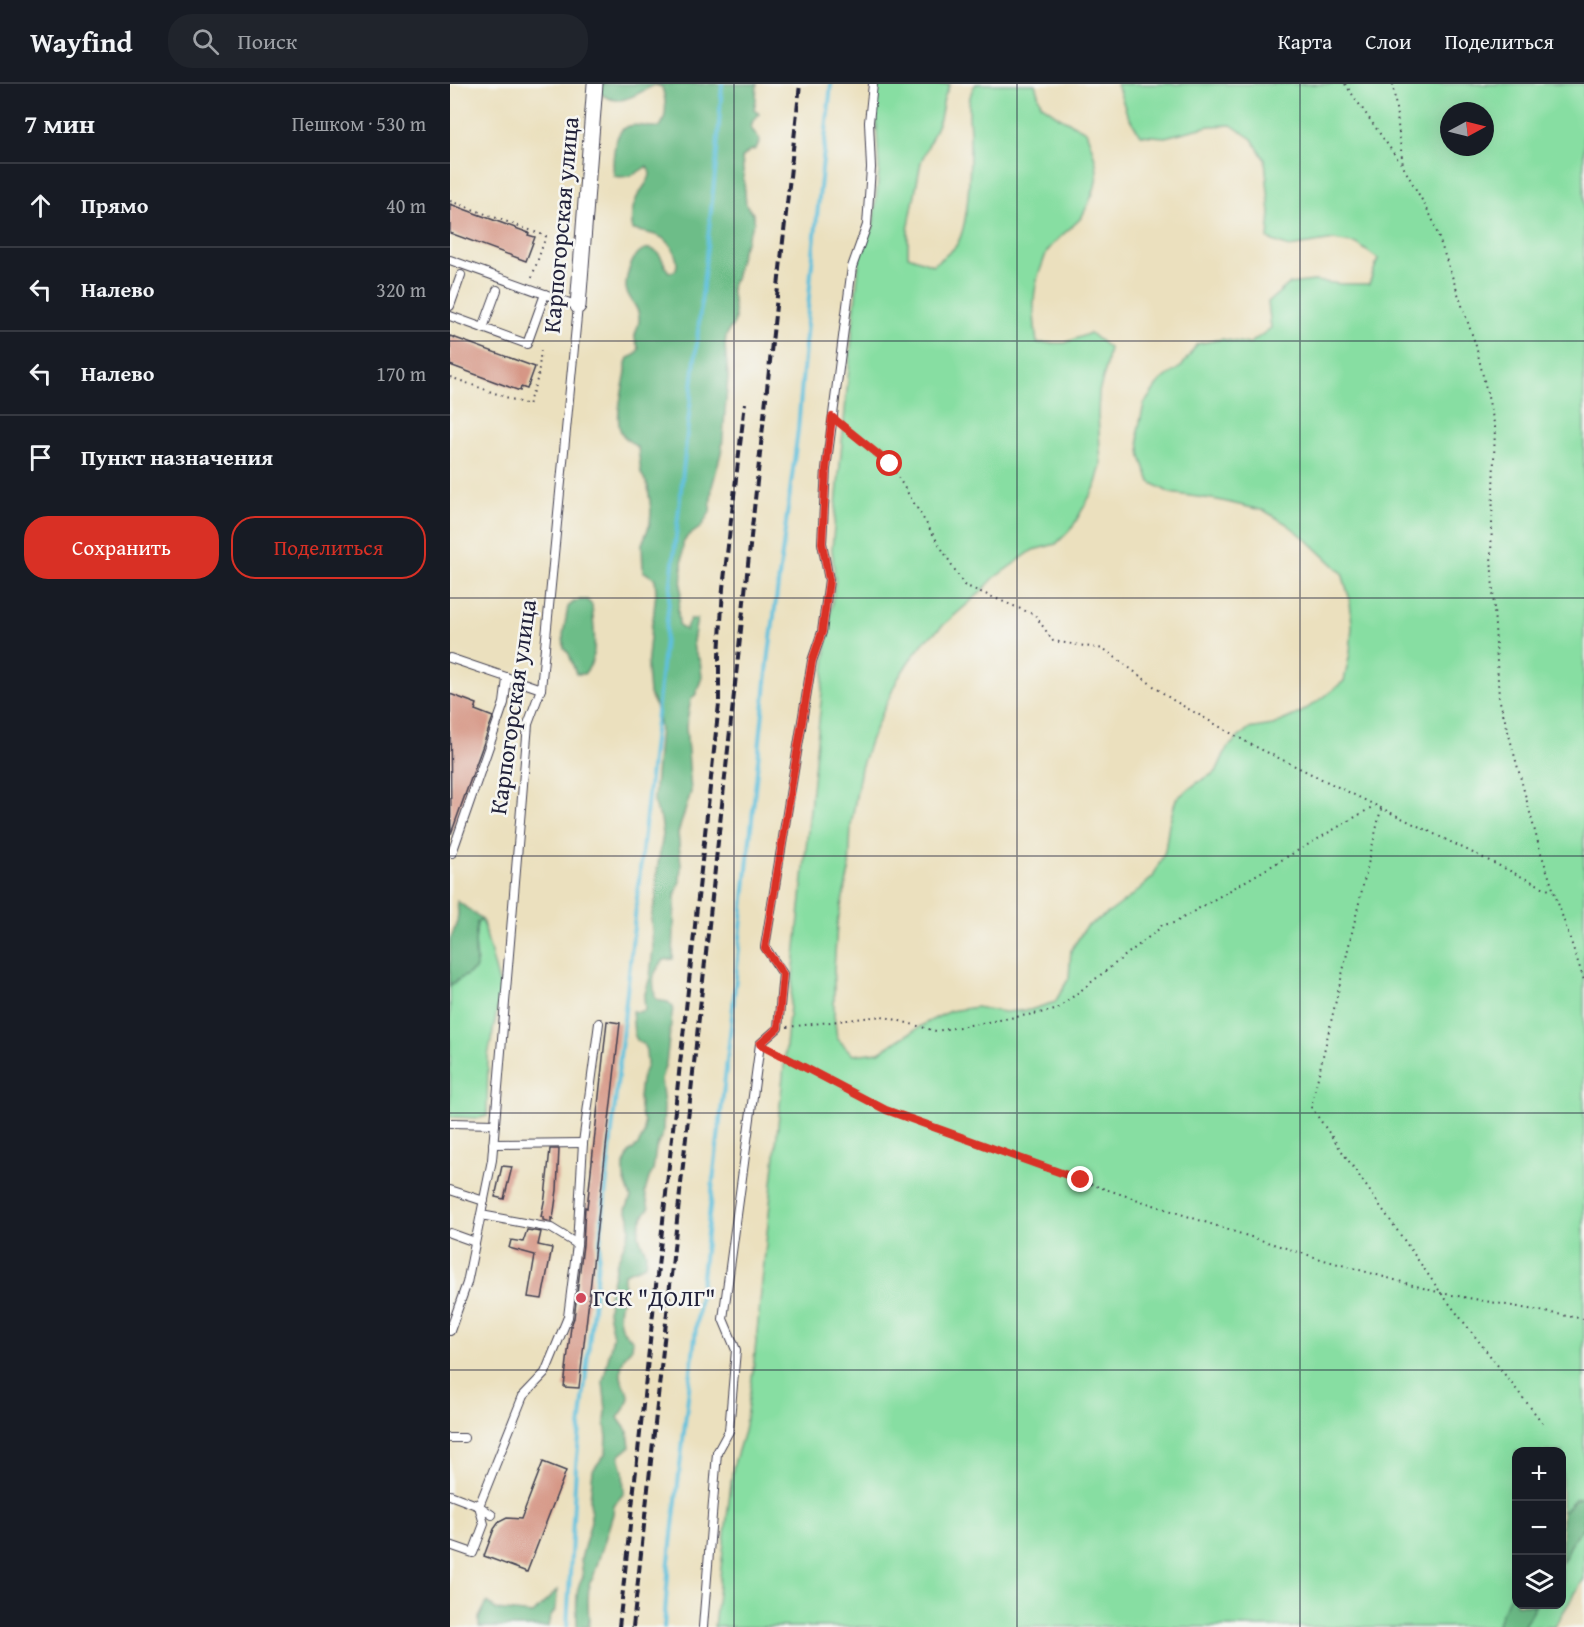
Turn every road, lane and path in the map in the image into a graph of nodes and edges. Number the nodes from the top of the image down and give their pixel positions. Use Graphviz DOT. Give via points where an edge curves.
graph roads {
  1 [pos="595,84"];
  2 [pos="873,84"];
  3 [pos="1345,84"];
  4 [pos="1393,84"];
  5 [pos="1404,168"];
  6 [pos="450,201"];
  7 [pos="450,260"];
  8 [pos="461,275"];
  9 [pos="528,288"];
  10 [pos="497,290"];
  11 [pos="544,294"];
  12 [pos="450,306"];
  13 [pos="578,306"];
  14 [pos="450,316"];
  15 [pos="483,328"];
  16 [pos="527,344"];
  17 [pos="450,377"];
  18 [pos="832,417"];
  19 [pos="450,658"];
  20 [pos="507,679"];
  21 [pos="541,690"];
  22 [pos="1375,805"];
  23 [pos="1381,808"];
  24 [pos="450,852"];
  25 [pos="1554,892"];
  26 [pos="1584,980"];
  27 [pos="599,1023"];
  28 [pos="778,1028"];
  29 [pos="760,1044"];
  30 [pos="450,1124"];
  31 [pos="495,1124"];
  32 [pos="583,1143"];
  33 [pos="493,1144"];
  34 [pos="450,1190"];
  35 [pos="484,1201"];
  36 [pos="481,1215"];
  37 [pos="450,1233"];
  38 [pos="475,1242"];
  39 [pos="578,1244"];
  40 [pos="1441,1293"];
  41 [pos="1584,1319"];
  42 [pos="450,1331"];
  43 [pos="1545,1426"];
  44 [pos="450,1438"];
  45 [pos="464,1438"];
  46 [pos="450,1495"];
  47 [pos="479,1506"];
  48 [pos="492,1515"];
  49 [pos="450,1545"];
  50 [pos="703,1627"];
  1 -- 13 [label="street, Карпогорская улица"];
  2 -- 18 [label="lane" via="867,225 852,267"];
  3 -- 5 [label="path"];
  4 -- 5 [label="path"];
  5 -- 25 [label="path" via="1432,218 1476,346 1495,427 1491,555 1498,698"];
  6 -- 9 [label="path" via="546,236"];
  7 -- 9 [label="lane"];
  8 -- 12 [label="lane"];
  9 -- 11 [label="lane"];
  10 -- 15 [label="lane"];
  11 -- 13 [label="lane"];
  11 -- 16 [label="lane"];
  13 -- 21 [label="lane, Карпогорская улица"];
  14 -- 15 [label="lane"];
  15 -- 16 [label="lane"];
  16 -- 17 [label="path" via="541,349 538,377 528,405"];
  18 -- 22 [label="path" via="890,464 964,585 1035,615 1053,641 1104,649 1171,699 1250,744"];
  18 -- 28 [label="lane" via="822,543 829,580 765,948 783,974"];
  19 -- 20 [label="lane"];
  20 -- 21 [label="lane"];
  20 -- 24 [label="lane" via="504,704 453,853"];
  21 -- 31 [label="lane, Карпогорская улица" via="528,724"];
  22 -- 23 [label="path"];
  22 -- 28 [label="path" via="1174,923 1162,925 1056,1010 936,1031 882,1016"];
  23 -- 25 [label="path"];
  23 -- 40 [label="path" via="1311,1107"];
  25 -- 26 [label="path"];
  27 -- 32 [label="lane"];
  28 -- 29 [label="lane"];
  29 -- 40 [label="path" via="886,1110 1232,1231"];
  29 -- 50 [label="lane" via="723,1319 736,1350 729,1431 717,1453"];
  30 -- 31 [label="lane"];
  31 -- 33 [label="lane, Карпогорская улица"];
  32 -- 33 [label="lane"];
  32 -- 39 [label="lane"];
  33 -- 35 [label="lane, Карпогорская улица"];
  34 -- 35 [label="lane"];
  35 -- 36 [label="lane, Карпогорская улица"];
  36 -- 38 [label="lane, Карпогорская улица"];
  36 -- 39 [label="lane" via="551,1228"];
  37 -- 38 [label="lane"];
  38 -- 42 [label="lane, Карпогорская улица" via="467,1283"];
  39 -- 47 [label="lane" via="568,1317 545,1372 523,1396"];
  40 -- 41 [label="path"];
  40 -- 43 [label="path"];
  44 -- 45 [label="lane"];
  46 -- 47 [label="lane"];
  47 -- 48 [label="lane"];
  47 -- 49 [label="lane" via="484,1524 474,1553"];
}
